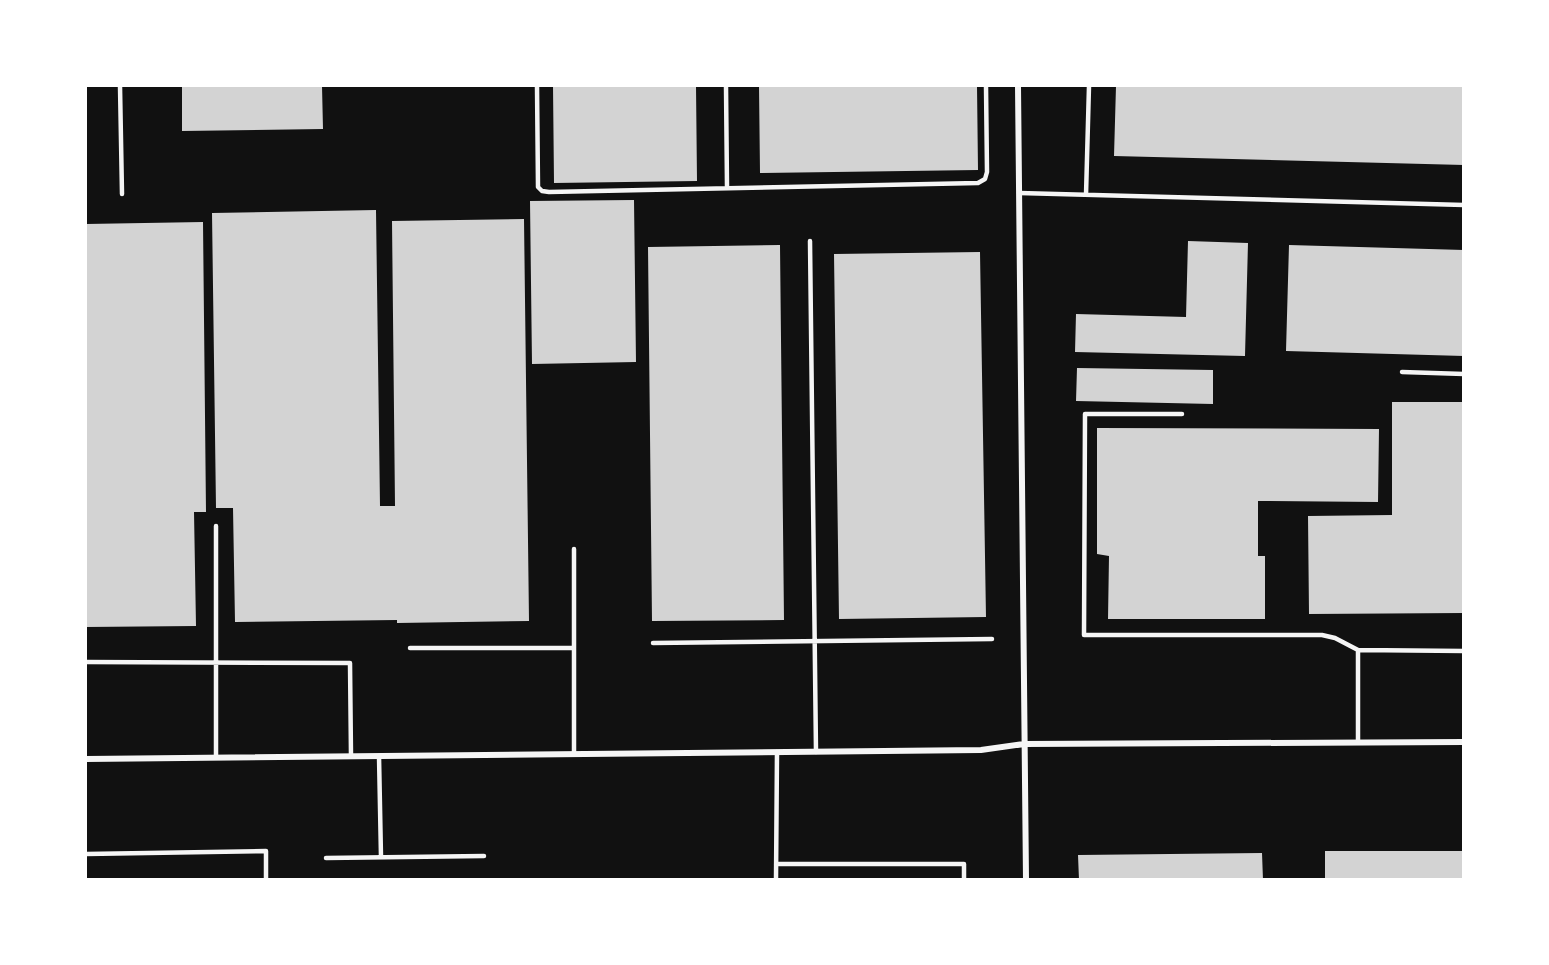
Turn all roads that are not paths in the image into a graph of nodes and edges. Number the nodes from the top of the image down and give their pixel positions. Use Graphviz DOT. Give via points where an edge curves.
graph roads {
  1 [pos="120,86"];
  2 [pos="537,86"];
  3 [pos="726,86"];
  4 [pos="986,86"];
  5 [pos="1018,86"];
  6 [pos="1089,86"];
  7 [pos="727,187"];
  8 [pos="1019,193"];
  9 [pos="122,194"];
  10 [pos="1086,195"];
  11 [pos="1464,205"];
  12 [pos="810,241"];
  13 [pos="1402,372"];
  14 [pos="1464,374"];
  15 [pos="1182,414"];
  16 [pos="216,526"];
  17 [pos="574,549"];
  18 [pos="992,639"];
  19 [pos="815,640"];
  20 [pos="653,643"];
  21 [pos="410,648"];
  22 [pos="574,648"];
  23 [pos="1358,650"];
  24 [pos="1464,651"];
  25 [pos="86,662"];
  26 [pos="216,663"];
  27 [pos="1358,742"];
  28 [pos="1464,742"];
  29 [pos="1024,744"];
  30 [pos="777,752"];
  31 [pos="816,752"];
  32 [pos="574,754"];
  33 [pos="351,756"];
  34 [pos="379,756"];
  35 [pos="216,757"];
  36 [pos="86,759"];
  37 [pos="86,854"];
  38 [pos="484,856"];
  39 [pos="381,857"];
  40 [pos="326,858"];
  41 [pos="776,864"];
  42 [pos="266,879"];
  43 [pos="776,879"];
  44 [pos="964,879"];
  45 [pos="1026,879"];
  1 -- 9 [label="lane"];
  2 -- 7 [label="lane" via="538,187 542,191"];
  3 -- 7 [label="lane"];
  4 -- 7 [label="lane" via="987,172 978,183"];
  5 -- 8 [label="street"];
  6 -- 10 [label="lane"];
  8 -- 10 [label="lane"];
  8 -- 29 [label="street"];
  10 -- 11 [label="lane"];
  12 -- 19 [label="lane"];
  13 -- 14 [label="lane"];
  15 -- 23 [label="lane" via="1085,414 1084,635 1322,635"];
  16 -- 26 [label="lane"];
  17 -- 22 [label="lane"];
  18 -- 19 [label="lane"];
  19 -- 20 [label="lane"];
  19 -- 31 [label="lane"];
  21 -- 22 [label="lane"];
  22 -- 32 [label="lane"];
  23 -- 24 [label="lane"];
  23 -- 27 [label="lane"];
  25 -- 26 [label="lane"];
  26 -- 33 [label="lane" via="350,663"];
  26 -- 35 [label="lane"];
  27 -- 28 [label="street"];
  27 -- 29 [label="street"];
  29 -- 31 [label="street" via="981,750"];
  29 -- 45 [label="street"];
  30 -- 31 [label="street"];
  30 -- 32 [label="street"];
  30 -- 41 [label="lane"];
  32 -- 34 [label="street"];
  33 -- 34 [label="street"];
  33 -- 35 [label="street"];
  34 -- 39 [label="lane"];
  35 -- 36 [label="street"];
  37 -- 42 [label="lane" via="266,851"];
  38 -- 39 [label="lane"];
  39 -- 40 [label="lane"];
  41 -- 43 [label="lane"];
  41 -- 44 [label="lane" via="964,864"];
}
